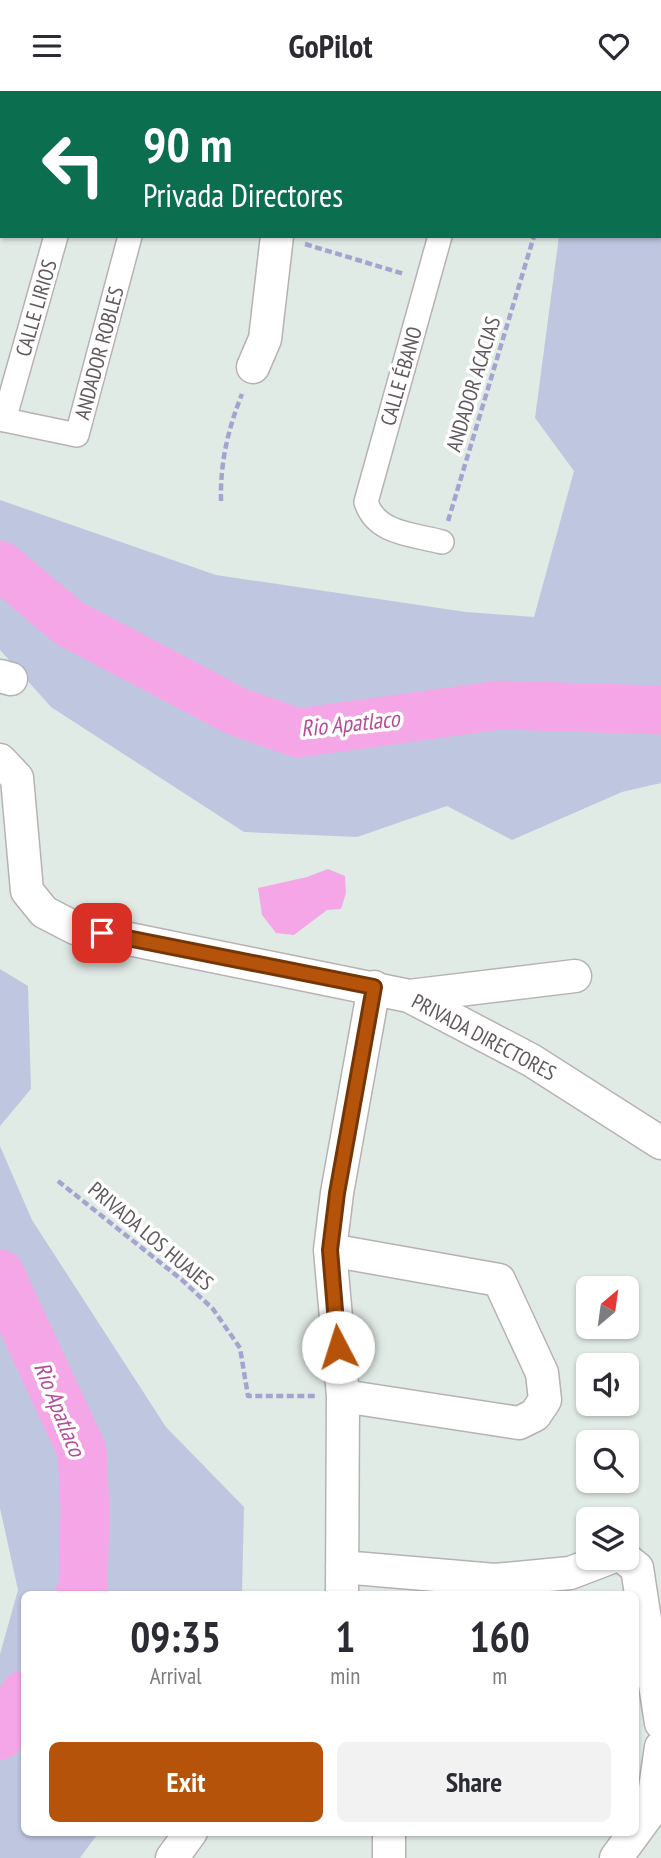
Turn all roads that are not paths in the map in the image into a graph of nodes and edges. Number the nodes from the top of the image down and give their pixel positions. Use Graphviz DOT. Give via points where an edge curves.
graph roads {
  1 [pos="55,238"];
  2 [pos="129,238"];
  3 [pos="285,238"];
  4 [pos="439,238"];
  5 [pos="253,367"];
  6 [pos="2,420"];
  7 [pos="442,542"];
  8 [pos="0,759"];
  9 [pos="575,976"];
  10 [pos="374,987"];
  11 [pos="409,996"];
  12 [pos="661,1143"];
  13 [pos="330,1250"];
  14 [pos="343,1396"];
  15 [pos="578,1570"];
  16 [pos="637,1570"];
  17 [pos="342,1581"];
  18 [pos="496,1587"];
  19 [pos="661,1723"];
  20 [pos="661,1747"];
  21 [pos="644,1806"];
  22 [pos="188,1836"];
  23 [pos="388,1836"];
  24 [pos="628,1836"];
  25 [pos="172,1858"];
  26 [pos="389,1858"];
  27 [pos="616,1858"];
  1 -- 6 [label="street, CALLE LIRIOS"];
  2 -- 6 [label="street, ANDADOR ROBLES" via="77,435"];
  3 -- 5 [label="street" via="265,339"];
  4 -- 7 [label="street, CALLE ÉBANO" via="366,502 370,516 382,526"];
  8 -- 10 [label="street, PRIVADA DIRECTORES" via="17,778 27,891 44,912 75,927"];
  9 -- 11 [label="street"];
  10 -- 11 [label="street, PRIVADA DIRECTORES"];
  10 -- 13 [label="street"];
  11 -- 12 [label="street, PRIVADA DIRECTORES" via="531,1059"];
  13 -- 14 [label="street"];
  13 -- 14 [label="street" via="499,1280 542,1373 545,1400 535,1415 519,1423"];
  14 -- 17 [label="street"];
  15 -- 18 [label="street"];
  16 -- 19 [label="street"];
  17 -- 18 [label="street"];
  20 -- 21 [label="street"];
  22 -- 25 [label="street"];
  23 -- 26 [label="street"];
  24 -- 27 [label="street"];
}
